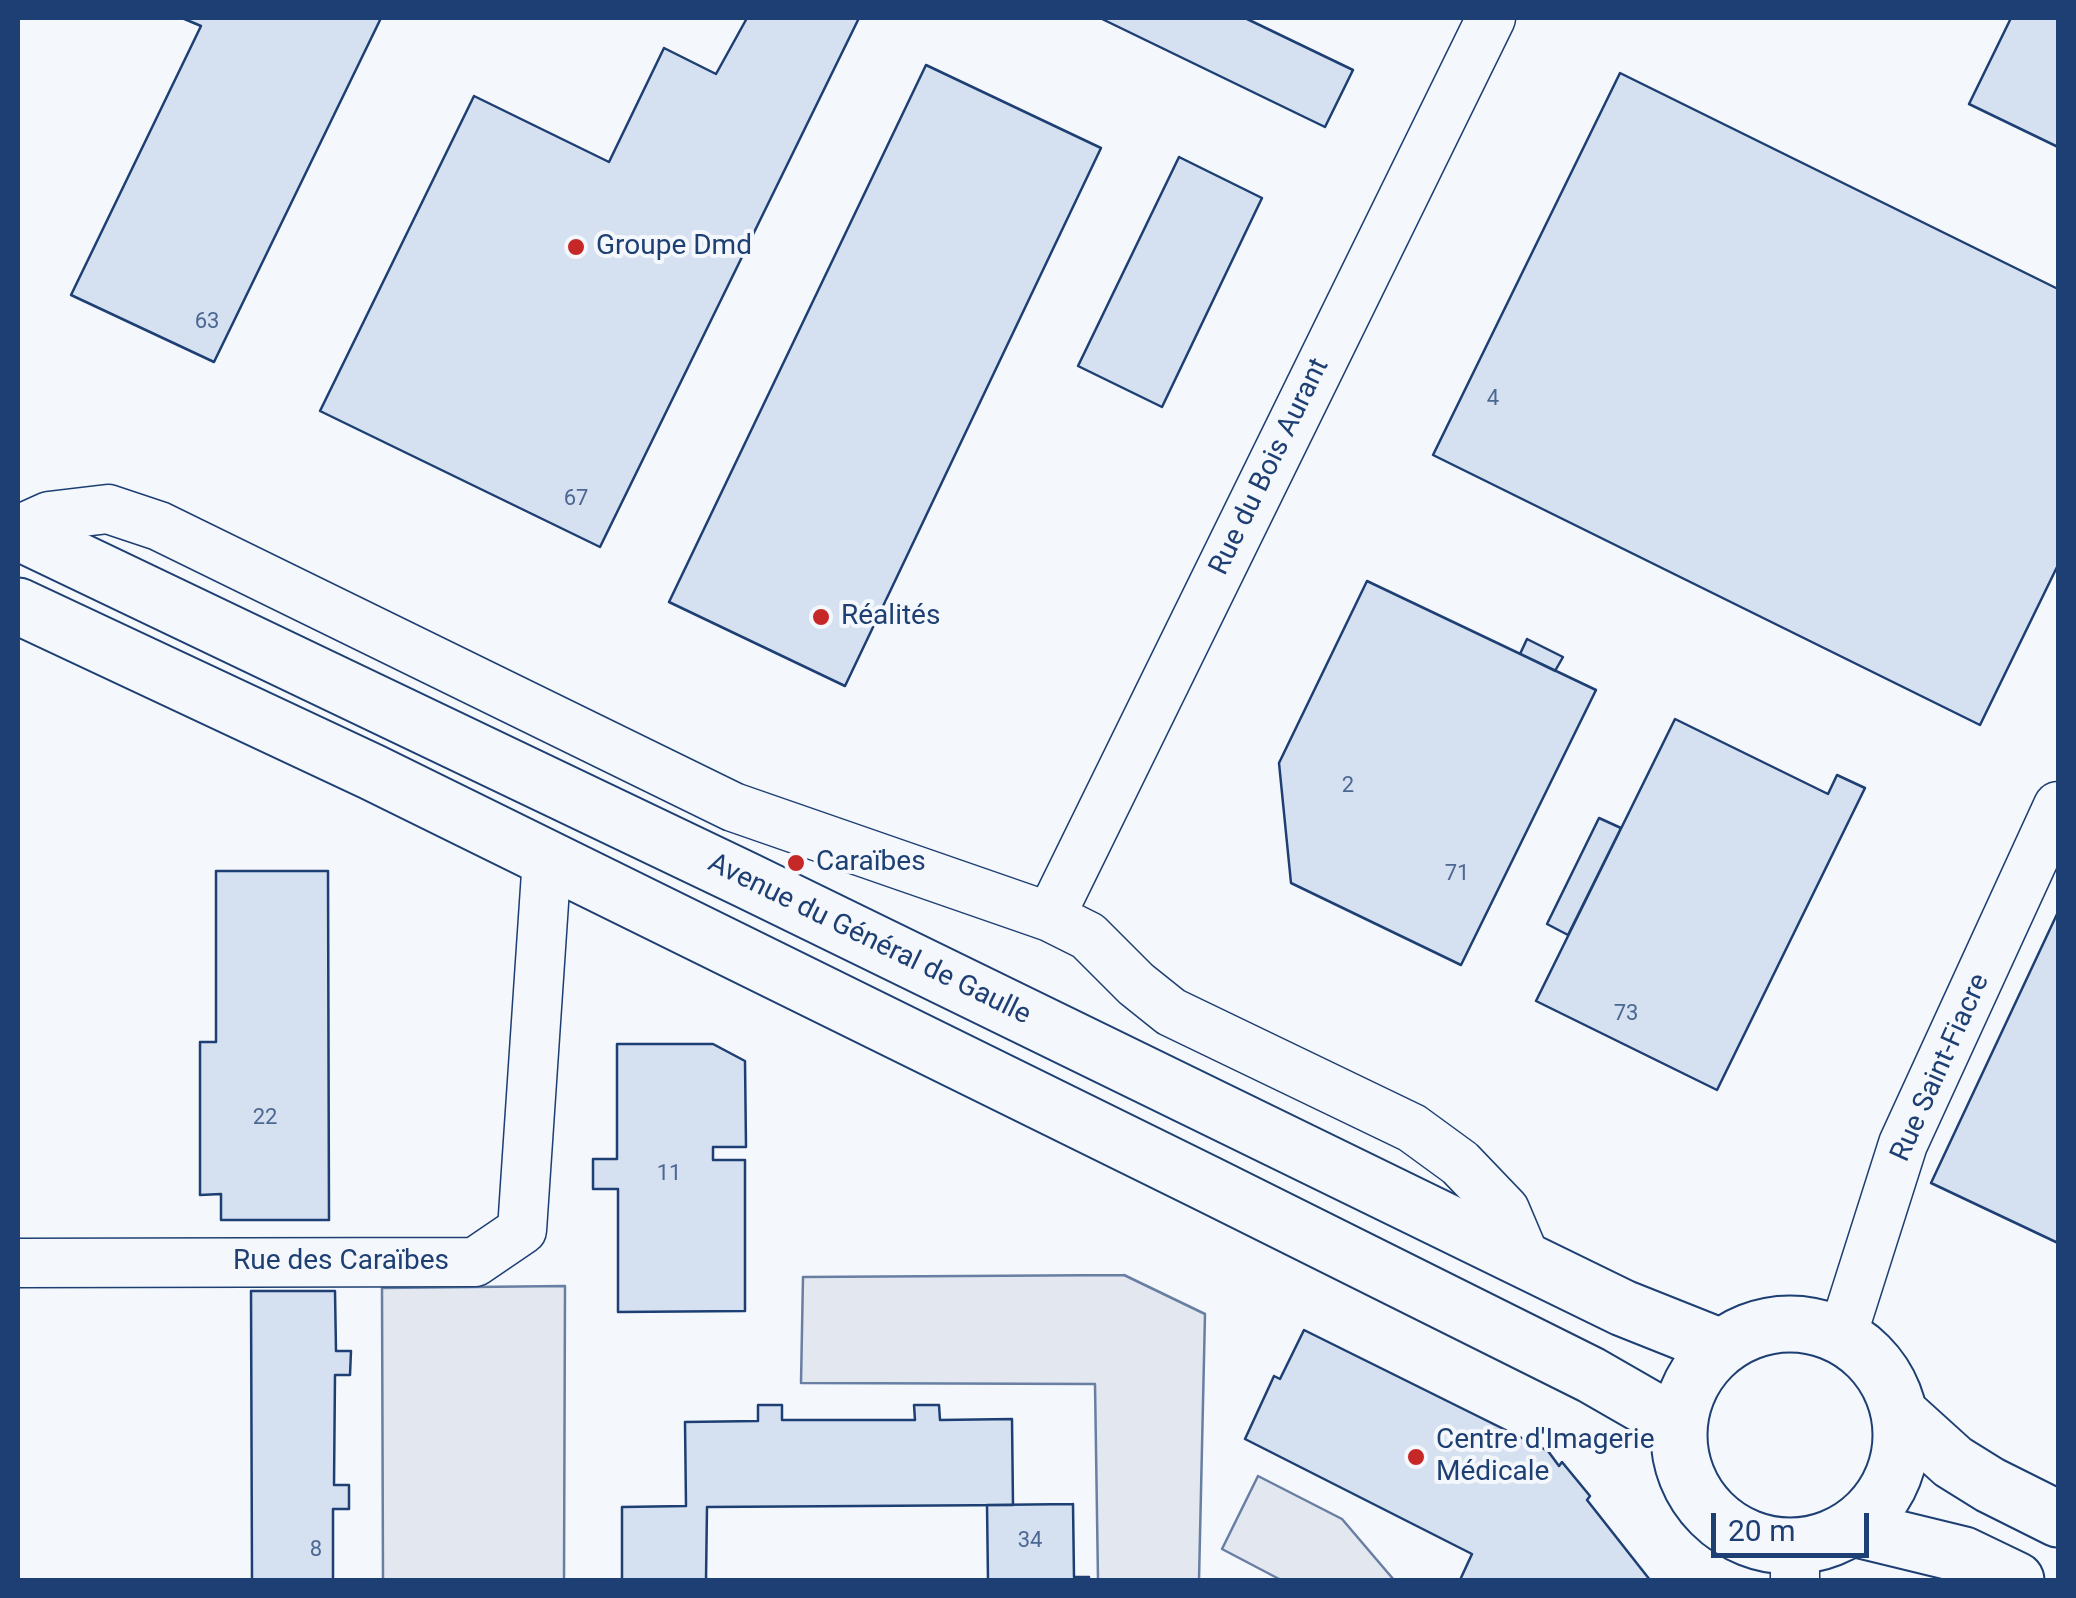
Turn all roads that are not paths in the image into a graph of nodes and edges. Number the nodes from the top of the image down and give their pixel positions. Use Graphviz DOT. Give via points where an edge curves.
graph roads {
  1 [pos="1491,18"];
  2 [pos="18,531"];
  3 [pos="18,606"];
  4 [pos="2058,806"];
  5 [pos="547,858"];
  6 [pos="1050,917"];
  7 [pos="1527,1262"];
  8 [pos="18,1263"];
  9 [pos="1842,1336"];
  10 [pos="1721,1347"];
  11 [pos="1900,1414"];
  12 [pos="1678,1426"];
  13 [pos="2058,1519"];
  14 [pos="1853,1528"];
  15 [pos="1795,1564"];
  16 [pos="2016,1580"];
  1 -- 6 [label="street, Rue du Bois Aurant"];
  2 -- 6 [label="street, Avenue du Général de Gaulle" via="49,516 108,509 159,526 733,807"];
  2 -- 7 [label="main road, Avenue du Général de Gaulle"];
  3 -- 5 [label="main road"];
  4 -- 9 [label="street, Rue Saint-Fiacre" via="1904,1144"];
  5 -- 8 [label="street, Rue des Caraïbes" via="522,1230 476,1262"];
  5 -- 12 [label="main road" via="1592,1375"];
  6 -- 7 [label="street, Avenue du Général de Gaulle" via="1088,936 1170,1012 1412,1128 1460,1163 1505,1210"];
  7 -- 10 [label="main road, Avenue du Général de Gaulle"];
  9 -- 10 [label="main road" via="1780,1325"];
  9 -- 11 [label="main road" via="1880,1368"];
  10 -- 12 [label="main road" via="1685,1396"];
  11 -- 13 [label="main road" via="1954,1462"];
  11 -- 14 [label="main road" via="1893,1478"];
  12 -- 15 [label="main road" via="1690,1487 1709,1513"];
  14 -- 15 [label="main road"];
  14 -- 16 [label="main road" via="1964,1555"];
}
